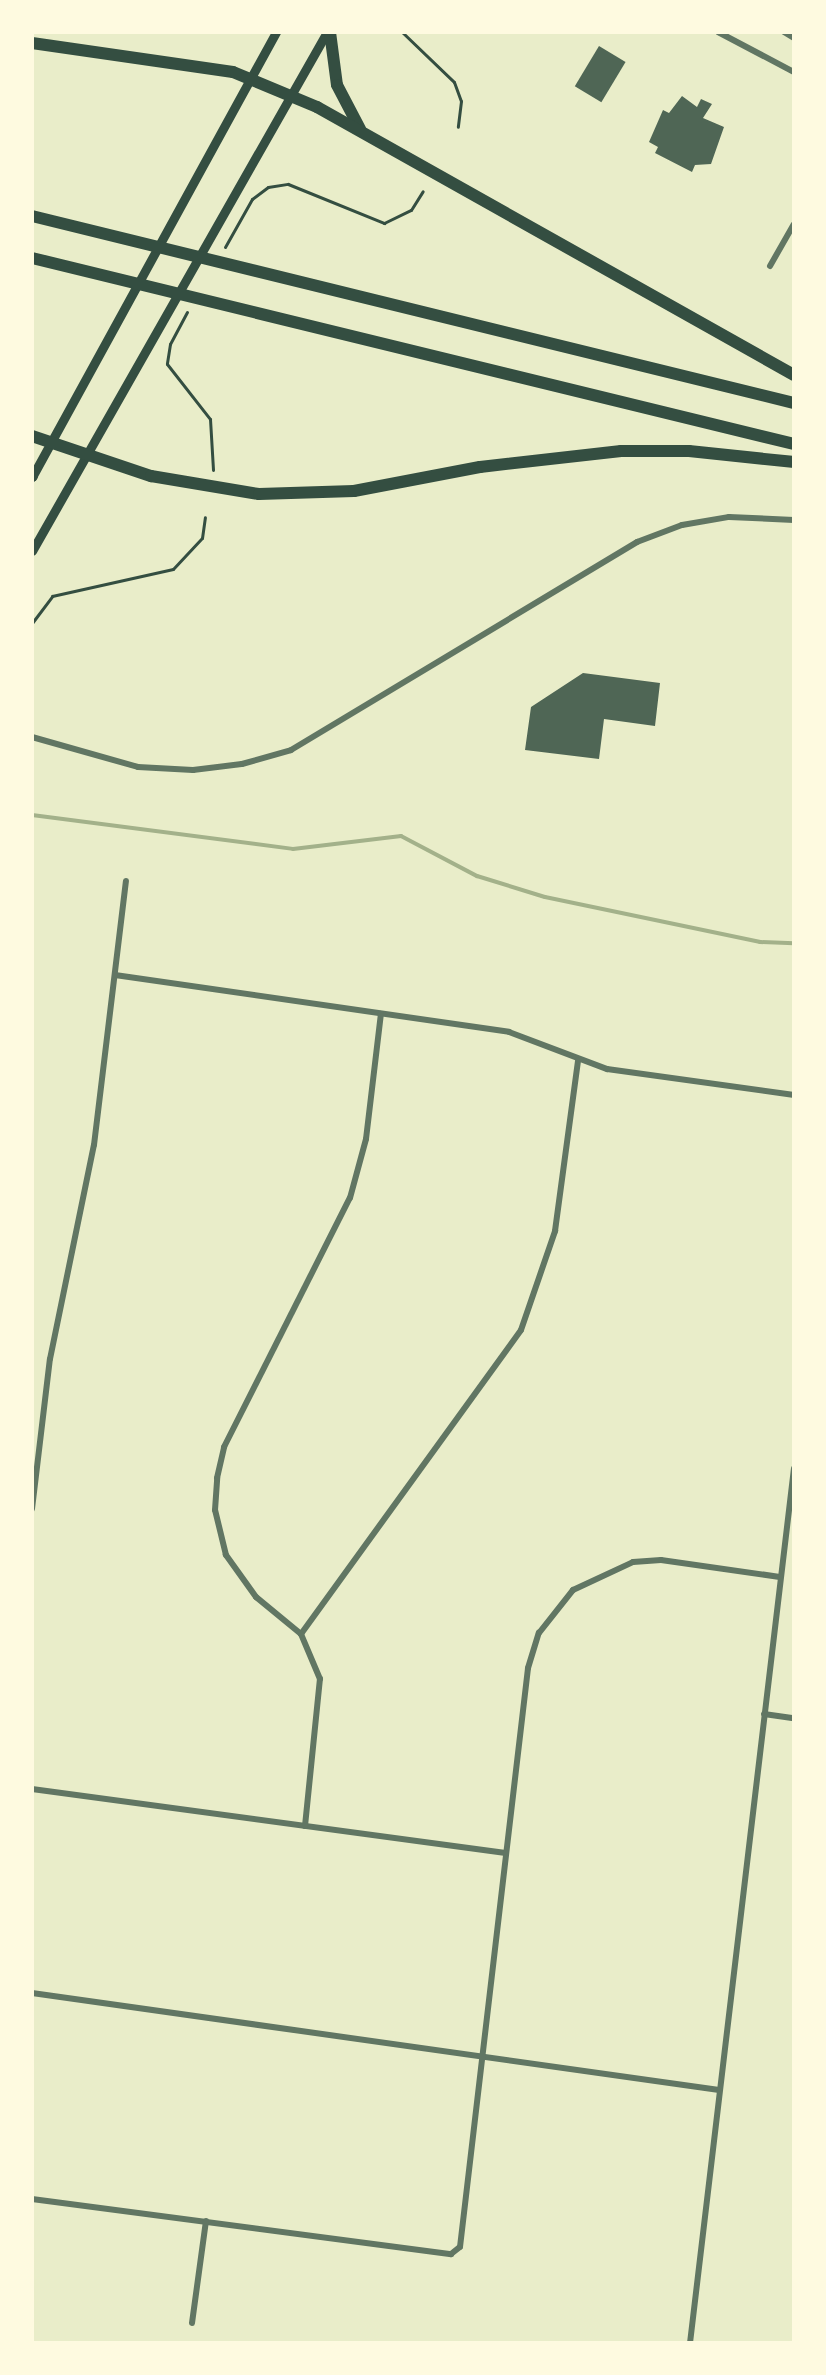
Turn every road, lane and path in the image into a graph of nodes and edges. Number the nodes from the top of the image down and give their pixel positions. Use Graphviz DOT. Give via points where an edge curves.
graph roads {
  1 [pos="276,32"];
  2 [pos="329,32"];
  3 [pos="402,32"];
  4 [pos="718,32"];
  5 [pos="784,32"];
  6 [pos="794,38"];
  7 [pos="32,43"];
  8 [pos="794,72"];
  9 [pos="250,78"];
  10 [pos="289,95"];
  11 [pos="458,127"];
  12 [pos="360,129"];
  13 [pos="423,191"];
  14 [pos="32,216"];
  15 [pos="794,224"];
  16 [pos="225,247"];
  17 [pos="32,258"];
  18 [pos="770,266"];
  19 [pos="187,312"];
  20 [pos="794,375"];
  21 [pos="794,403"];
  22 [pos="32,436"];
  23 [pos="51,442"];
  24 [pos="794,444"];
  25 [pos="87,455"];
  26 [pos="794,462"];
  27 [pos="213,470"];
  28 [pos="32,476"];
  29 [pos="205,517"];
  30 [pos="794,520"];
  31 [pos="32,551"];
  32 [pos="32,623"];
  33 [pos="32,737"];
  34 [pos="126,881"];
  35 [pos="115,975"];
  36 [pos="381,1014"];
  37 [pos="578,1061"];
  38 [pos="794,1095"];
  39 [pos="35,1454"];
  40 [pos="794,1468"];
  41 [pos="792,1506"];
  42 [pos="32,1509"];
  43 [pos="780,1577"];
  44 [pos="301,1634"];
  45 [pos="764,1714"];
  46 [pos="794,1718"];
  47 [pos="32,1789"];
  48 [pos="305,1826"];
  49 [pos="506,1853"];
  50 [pos="32,1993"];
  51 [pos="483,2057"];
  52 [pos="719,2090"];
  53 [pos="32,2199"];
  54 [pos="206,2221"];
  55 [pos="451,2254"];
  56 [pos="452,2262"];
  57 [pos="192,2323"];
  58 [pos="690,2343"];
  1 -- 9 [label="main road"];
  2 -- 10 [label="main road"];
  2 -- 12 [label="highway" via="337,85"];
  3 -- 11 [label="path" via="454,82 461,101"];
  4 -- 8 [label="street"];
  5 -- 6 [label="street"];
  7 -- 9 [label="highway"];
  9 -- 10 [label="highway"];
  9 -- 23 [label="main road"];
  10 -- 12 [label="highway"];
  10 -- 25 [label="main road"];
  12 -- 20 [label="highway"];
  13 -- 16 [label="path" via="411,210 384,223 288,184 268,187 252,199"];
  14 -- 21 [label="highway"];
  15 -- 18 [label="street"];
  17 -- 24 [label="highway"];
  19 -- 27 [label="path" via="170,344 167,364 210,419"];
  22 -- 23 [label="highway"];
  23 -- 25 [label="highway"];
  23 -- 28 [label="main road"];
  25 -- 26 [label="highway" via="151,476 259,494 354,491 495,465 621,451 689,451"];
  25 -- 31 [label="main road"];
  29 -- 32 [label="path" via="202,538 173,569 52,596"];
  30 -- 33 [label="street" via="729,517 682,525 637,542 291,750 242,764 193,770 138,767"];
  34 -- 35 [label="street"];
  35 -- 36 [label="street"];
  35 -- 39 [label="street" via="94,1145"];
  36 -- 37 [label="street" via="509,1032"];
  36 -- 44 [label="street" via="366,1139 350,1198 224,1447 217,1478 215,1510 226,1555 256,1597"];
  37 -- 38 [label="street"];
  37 -- 44 [label="street" via="555,1231 521,1330"];
  39 -- 42 [label="street"];
  40 -- 41 [label="street"];
  41 -- 43 [label="street"];
  43 -- 45 [label="street"];
  43 -- 49 [label="street" via="661,1560 606,1570 573,1590 548,1617 532,1649"];
  44 -- 48 [label="street" via="320,1679"];
  45 -- 46 [label="street"];
  45 -- 52 [label="street"];
  47 -- 48 [label="street"];
  48 -- 49 [label="street"];
  49 -- 51 [label="street"];
  50 -- 51 [label="street"];
  51 -- 52 [label="street"];
  51 -- 55 [label="street" via="460,2247"];
  52 -- 58 [label="street"];
  53 -- 54 [label="street"];
  54 -- 55 [label="street"];
  54 -- 57 [label="street"];
  55 -- 56 [label="street"];
}
